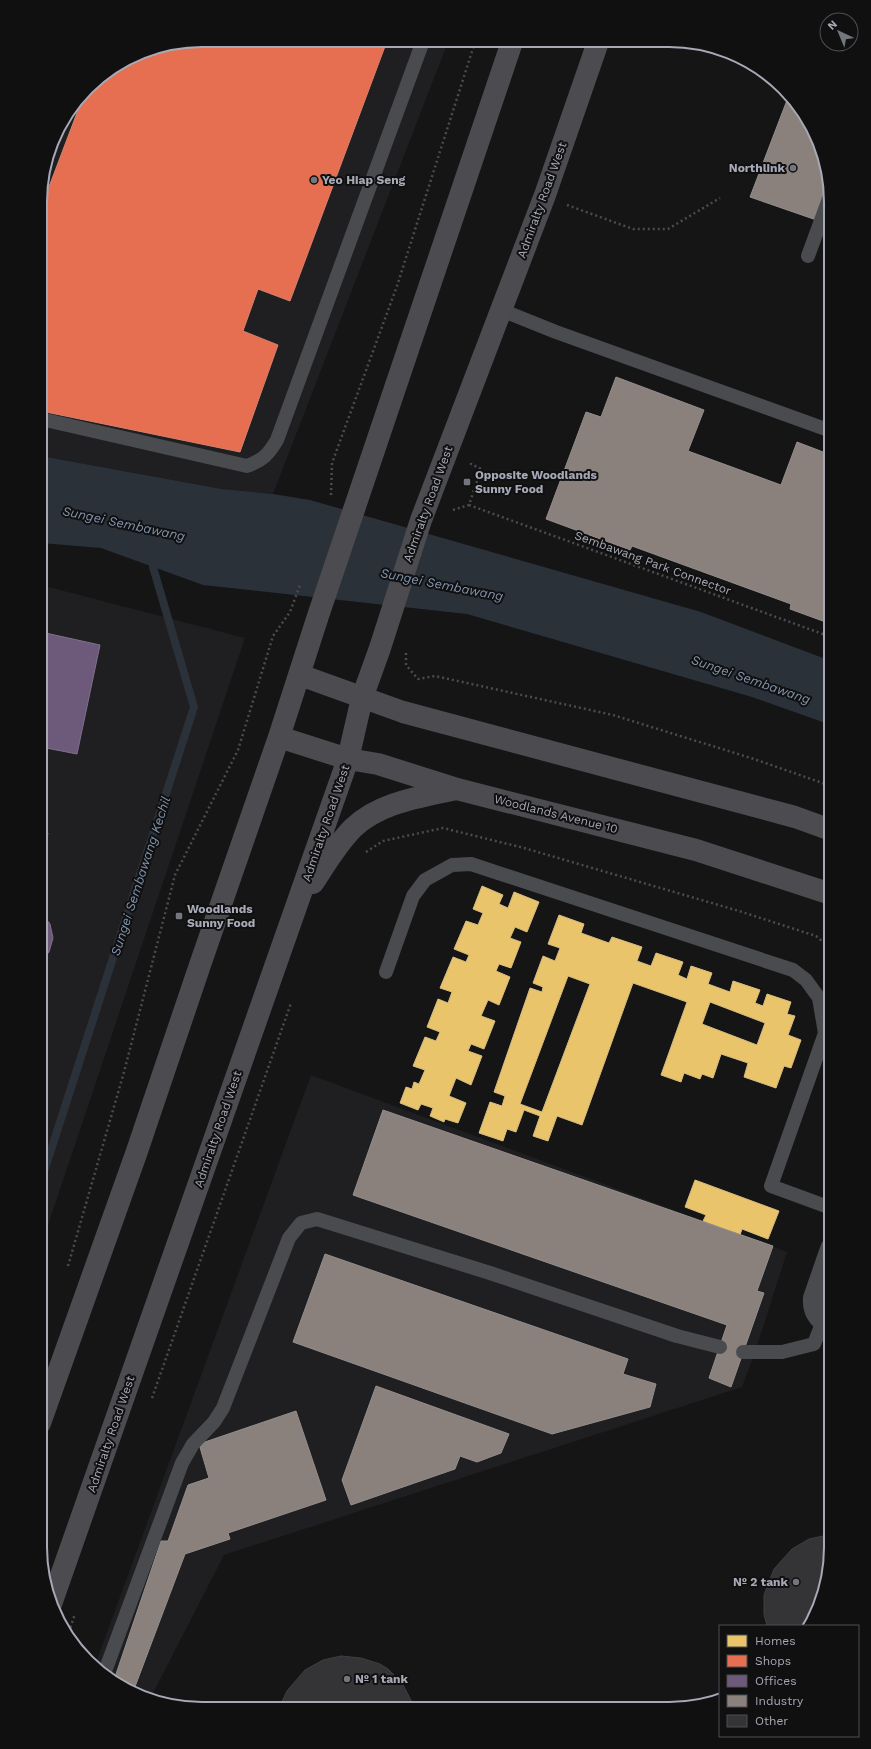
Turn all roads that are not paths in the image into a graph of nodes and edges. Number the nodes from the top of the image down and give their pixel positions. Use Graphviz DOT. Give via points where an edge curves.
graph roads {
  1 [pos="421,47"];
  2 [pos="510,47"];
  3 [pos="596,47"];
  4 [pos="824,212"];
  5 [pos="808,256"];
  6 [pos="501,310"];
  7 [pos="47,420"];
  8 [pos="824,428"];
  9 [pos="300,675"];
  10 [pos="362,698"];
  11 [pos="279,737"];
  12 [pos="348,759"];
  13 [pos="457,789"];
  14 [pos="824,827"];
  15 [pos="824,892"];
  16 [pos="298,903"];
  17 [pos="386,972"];
  18 [pos="824,1027"];
  19 [pos="824,1036"];
  20 [pos="824,1205"];
  21 [pos="824,1269"];
  22 [pos="824,1319"];
  23 [pos="824,1326"];
  24 [pos="720,1347"];
  25 [pos="743,1352"];
  26 [pos="47,1402"];
  27 [pos="54,1595"];
  28 [pos="106,1668"];
  1 -- 7 [label="lane" via="277,440 269,453 259,462 247,466"];
  2 -- 9 [label="main road"];
  3 -- 6 [label="main road, Admiralty Road West" via="545,195"];
  4 -- 5 [label="lane"];
  6 -- 8 [label="lane"];
  6 -- 10 [label="main road, Admiralty Road West" via="421,520"];
  9 -- 10 [label="main road"];
  9 -- 11 [label="main road"];
  10 -- 12 [label="main road, Admiralty Road West"];
  10 -- 14 [label="main road" via="431,720 795,817"];
  11 -- 12 [label="main road, Woodlands Avenue 10"];
  11 -- 26 [label="main road" via="136,1154"];
  12 -- 13 [label="main road, Woodlands Avenue 10" via="378,764"];
  12 -- 16 [label="main road, Admiralty Road West"];
  13 -- 15 [label="main road, Woodlands Avenue 10" via="696,850"];
  13 -- 16 [label="main road" via="400,802 374,814 353,828"];
  16 -- 27 [label="main road, Admiralty Road West"];
  17 -- 18 [label="lane" via="413,896 425,880 452,865 471,864 793,970 806,980 819,998"];
  19 -- 20 [label="lane" via="771,1186"];
  21 -- 22 [label="street" via="813,1306 817,1315"];
  23 -- 25 [label="lane" via="814,1344 782,1352"];
  24 -- 28 [label="lane" via="677,1336 490,1273 317,1219 301,1224 289,1238 223,1408 214,1422 193,1444 182,1463"];
}
